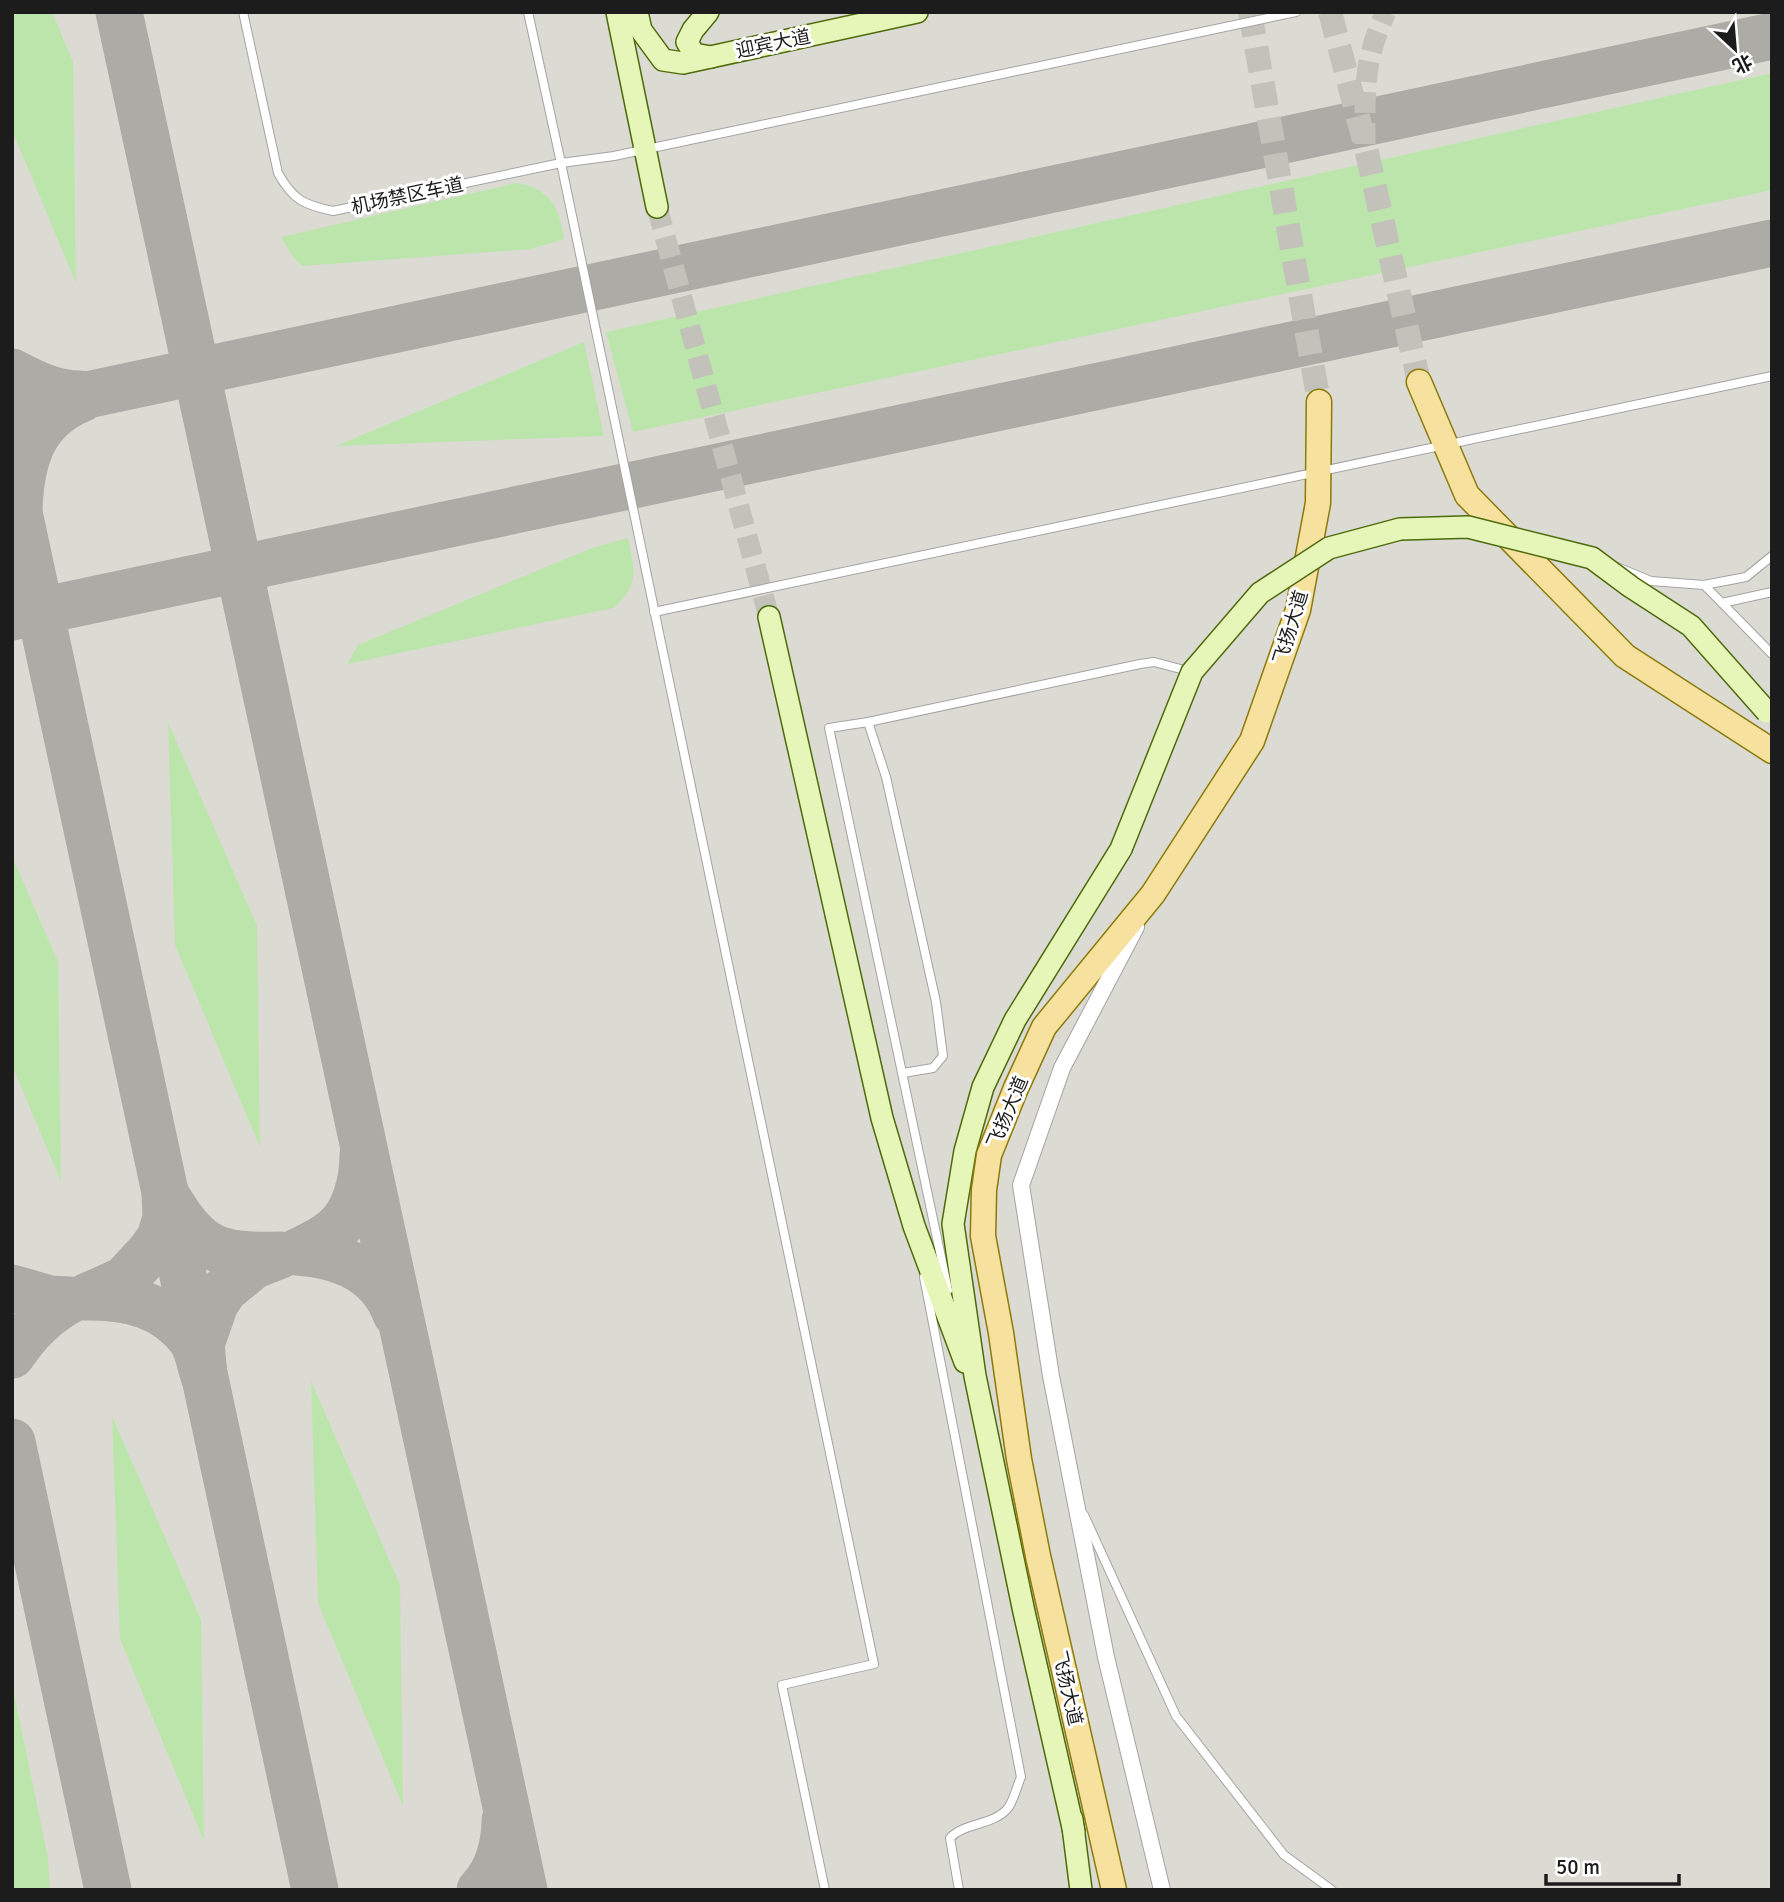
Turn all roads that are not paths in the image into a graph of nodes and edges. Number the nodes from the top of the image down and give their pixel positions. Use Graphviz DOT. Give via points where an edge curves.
graph roads {
  1 [pos="243,12"];
  2 [pos="528,12"];
  3 [pos="617,12"];
  4 [pos="637,12"];
  5 [pos="708,12"];
  6 [pos="917,12"];
  7 [pos="1296,12"];
  8 [pos="711,57"];
  9 [pos="561,163"];
  10 [pos="657,207"];
  11 [pos="1772,376"];
  12 [pos="1419,382"];
  13 [pos="1319,402"];
  14 [pos="1772,556"];
  15 [pos="1592,558"];
  16 [pos="1704,585"];
  17 [pos="1772,592"];
  18 [pos="1722,603"];
  19 [pos="654,612"];
  20 [pos="769,617"];
  21 [pos="1772,653"];
  22 [pos="1192,672"];
  23 [pos="1769,714"];
  24 [pos="868,722"];
  25 [pos="1772,751"];
  26 [pos="1153,894"];
  27 [pos="903,1073"];
  28 [pos="914,1226"];
  29 [pos="954,1335"];
  30 [pos="981,1404"];
  31 [pos="1073,1490"];
  32 [pos="1038,1556"];
  33 [pos="1074,1832"];
  34 [pos="825,1890"];
  35 [pos="959,1890"];
  36 [pos="1082,1890"];
  37 [pos="1114,1890"];
  38 [pos="1162,1890"];
  39 [pos="1332,1890"];
  1 -- 9 [label="lane, 机场禁区车道" via="278,173 288,191 307,205 333,211"];
  2 -- 9 [label="lane"];
  3 -- 10 [label="main road"];
  4 -- 8 [label="main road, 迎宾大道" via="641,30 663,61"];
  5 -- 8 [label="main road" via="687,42 694,54"];
  6 -- 8 [label="main road, 迎宾大道"];
  7 -- 9 [label="lane, 机场禁区车道" via="614,156"];
  9 -- 19 [label="lane"];
  11 -- 19 [label="lane"];
  12 -- 25 [label="main road" via="1467,495 1625,656"];
  13 -- 26 [label="main road, 飞扬大道" via="1318,503 1298,610 1252,741"];
  14 -- 16 [label="lane" via="1746,577"];
  15 -- 16 [label="lane, bridge" via="1651,581"];
  15 -- 22 [label="main road, bridge" via="1468,527 1400,529 1329,548 1260,593"];
  15 -- 23 [label="main road, bridge" via="1691,626"];
  16 -- 18 [label="lane"];
  17 -- 18 [label="lane"];
  18 -- 21 [label="lane"];
  19 -- 34 [label="lane" via="874,1664 782,1685"];
  20 -- 28 [label="main road" via="881,1118"];
  22 -- 24 [label="lane" via="1154,662"];
  22 -- 30 [label="main road, bridge" via="1121,849 1015,1020 984,1087 965,1151 953,1224"];
  24 -- 27 [label="lane" via="886,777 936,1002 943,1056 933,1068"];
  24 -- 27 [label="lane" via="829,728"];
  26 -- 31 [label="street" via="1062,1068 1021,1185"];
  26 -- 32 [label="main road, 飞扬大道" via="1044,1027 989,1155 983,1237"];
  27 -- 29 [label="lane"];
  28 -- 29 [label="main road"];
  28 -- 35 [label="lane" via="1021,1777 1008,1808 989,1821 957,1830 950,1838"];
  29 -- 30 [label="main road"];
  30 -- 33 [label="main road"];
  31 -- 38 [label="street" via="1105,1657"];
  31 -- 39 [label="lane" via="1176,1716 1284,1855"];
  32 -- 33 [label="main road"];
  32 -- 37 [label="main road, 飞扬大道"];
  33 -- 36 [label="main road"];
}
